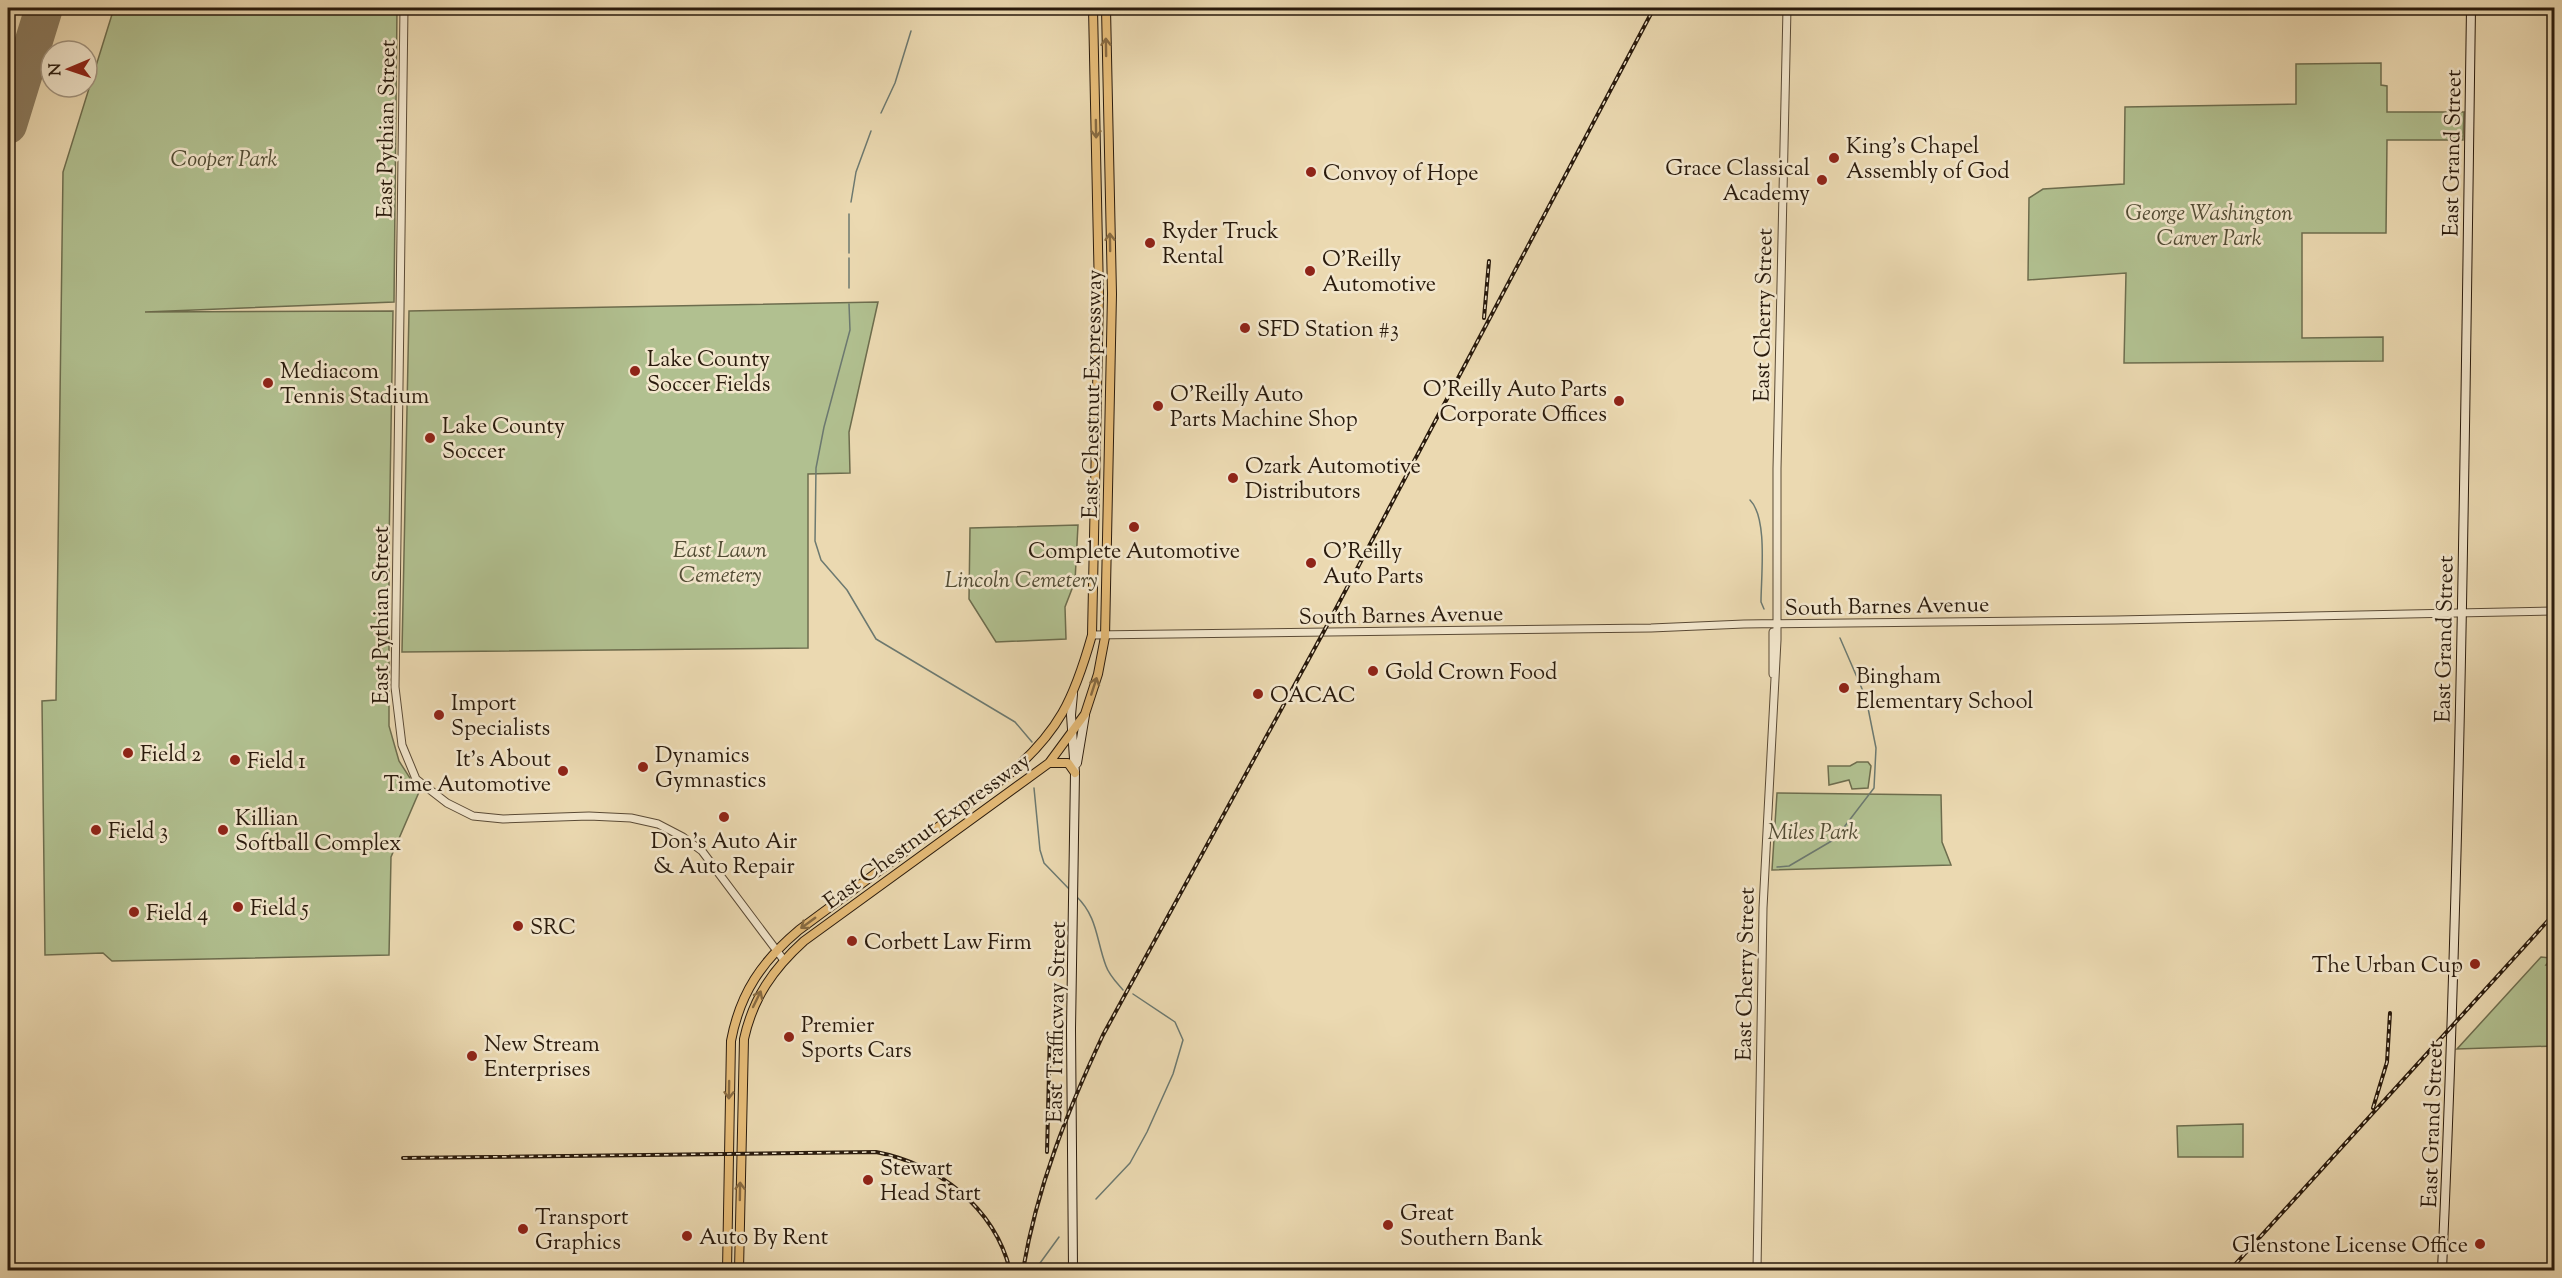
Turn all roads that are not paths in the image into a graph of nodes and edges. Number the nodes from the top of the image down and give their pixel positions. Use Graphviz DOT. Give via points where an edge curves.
graph roads {
  1 [pos="404,8"];
  2 [pos="1093,8"];
  3 [pos="1106,8"];
  4 [pos="1787,8"];
  5 [pos="2470,8"];
  6 [pos="2554,611"];
  7 [pos="2462,612"];
  8 [pos="1775,624"];
  9 [pos="1092,635"];
  10 [pos="1105,637"];
  11 [pos="1073,694"];
  12 [pos="1085,714"];
  13 [pos="1071,732"];
  14 [pos="1049,763"];
  15 [pos="1076,773"];
  16 [pos="776,950"];
  17 [pos="783,959"];
  18 [pos="727,1212"];
  19 [pos="722,1270"];
  20 [pos="727,1270"];
  21 [pos="739,1270"];
  22 [pos="1073,1270"];
  23 [pos="1757,1270"];
  24 [pos="2442,1270"];
  1 -- 16 [label="street, East Pythian Street" via="394,687 402,745 416,778 447,803 473,816 631,818 658,824 683,837 702,851"];
  2 -- 9 [label="main road, East Chestnut Expressway, one-way" via="1099,294"];
  10 -- 3 [label="main road, East Chestnut Expressway, one-way" via="1112,294"];
  4 -- 8 [label="street, East Cherry Street"];
  5 -- 7 [label="main road, East Grand Street"];
  6 -- 7 [label="street, South Barnes Avenue"];
  7 -- 8 [label="street, South Barnes Avenue"];
  7 -- 24 [label="main road, East Grand Street" via="2451,1094"];
  8 -- 10 [label="street, South Barnes Avenue"];
  8 -- 23 [label="street, East Cherry Street" via="1762,924"];
  9 -- 10 [label="street, South Barnes Avenue"];
  9 -- 11 [label="main road, East Chestnut Expressway"];
  12 -- 10 [label="main road, East Chestnut Expressway, one-way"];
  11 -- 13 [label="main road, East Trafficway Street"];
  11 -- 16 [label="main road, East Chestnut Expressway, one-way" via="1046,740 1021,764"];
  12 -- 13 [label="main road, East Chestnut Expressway"];
  12 -- 15 [label="main road, East Trafficway Street"];
  13 -- 14 [label="main road, East Chestnut Expressway"];
  13 -- 15 [label="main road, East Trafficway Street"];
  14 -- 15 [label="main road" via="1068,763"];
  14 -- 17 [label="main road, East Chestnut Expressway"];
  15 -- 22 [label="main road, East Trafficway Street" via="1071,1048"];
  16 -- 17 [label="street, East Pythian Street"];
  16 -- 18 [label="main road, East Chestnut Expressway, one-way" via="746,992 731,1041"];
  21 -- 17 [label="main road, East Chestnut Expressway, one-way" via="744,1039 759,994"];
  18 -- 19 [label="main road"];
  18 -- 20 [label="main road, East Chestnut Expressway"];
}
